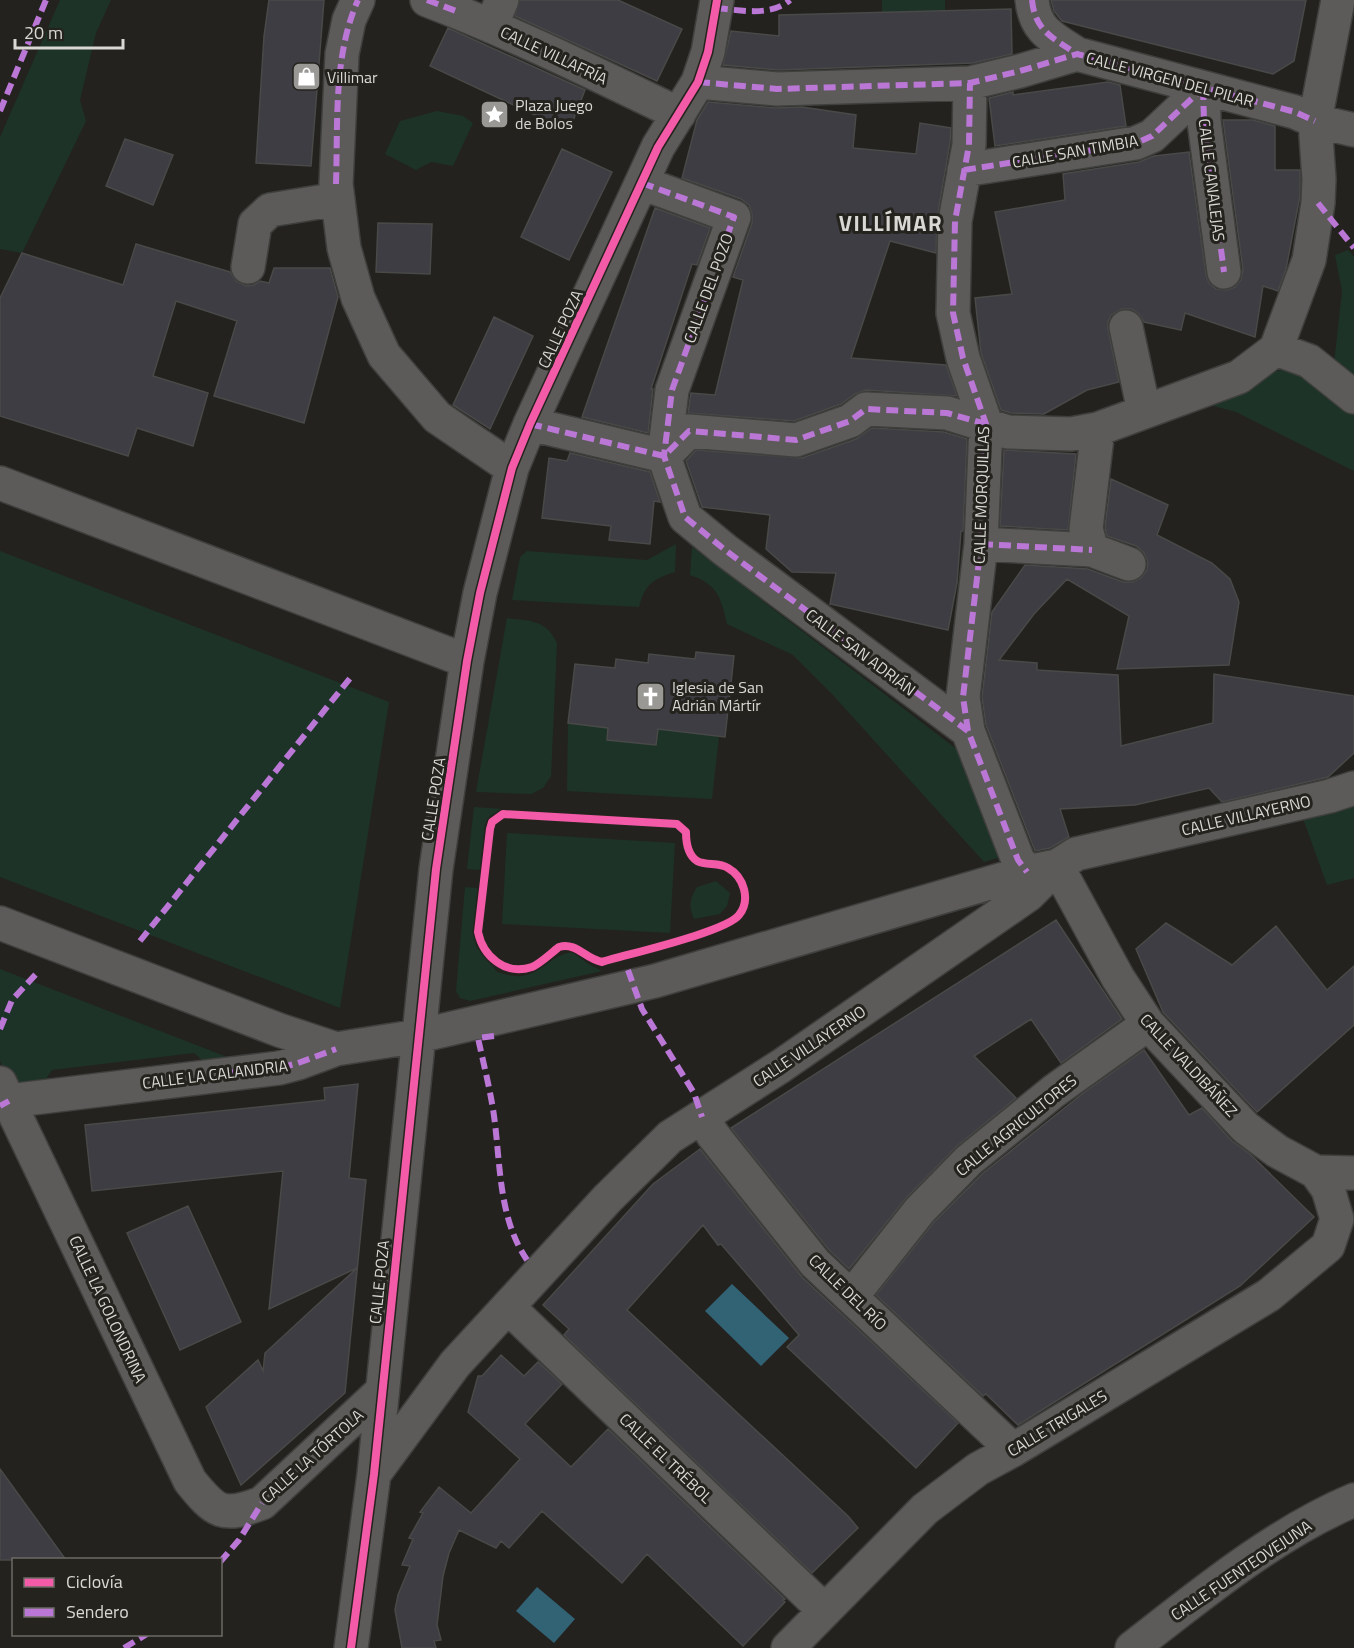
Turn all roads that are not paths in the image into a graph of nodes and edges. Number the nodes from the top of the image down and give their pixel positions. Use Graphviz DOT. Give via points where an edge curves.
graph roads {
  1 [pos="358,0"];
  2 [pos="427,0"];
  3 [pos="717,0"];
  4 [pos="1032,0"];
  5 [pos="1338,0"];
  6 [pos="496,13"];
  7 [pos="1077,54"];
  8 [pos="698,82"];
  9 [pos="970,83"];
  10 [pos="1203,88"];
  11 [pos="679,114"];
  12 [pos="1315,121"];
  13 [pos="1354,130"];
  14 [pos="964,170"];
  15 [pos="642,183"];
  16 [pos="337,192"];
  17 [pos="248,267"];
  18 [pos="1224,272"];
  19 [pos="1126,327"];
  20 [pos="1276,349"];
  21 [pos="1354,397"];
  22 [pos="1144,411"];
  23 [pos="530,424"];
  24 [pos="986,424"];
  25 [pos="1098,429"];
  26 [pos="664,456"];
  27 [pos="512,468"];
  28 [pos="0,483"];
  29 [pos="981,544"];
  30 [pos="1092,550"];
  31 [pos="1129,564"];
  32 [pos="467,661"];
  33 [pos="968,731"];
  34 [pos="1354,788"];
  35 [pos="1042,869"];
  36 [pos="0,923"];
  37 [pos="1148,1024"];
  38 [pos="419,1036"];
  39 [pos="336,1049"];
  40 [pos="4,1092"];
  41 [pos="702,1117"];
  42 [pos="1316,1172"];
  43 [pos="1354,1173"];
  44 [pos="852,1296"];
  45 [pos="508,1307"];
  46 [pos="381,1392"];
  47 [pos="1013,1450"];
  48 [pos="374,1474"];
  49 [pos="1354,1500"];
  50 [pos="237,1512"];
  51 [pos="824,1610"];
  52 [pos="351,1648"];
  53 [pos="788,1648"];
  54 [pos="1132,1648"];
  1 -- 16 [label="street" via="342,54"];
  2 -- 6 [label="street, CALLE VILLAFRÍA"];
  3 -- 8 [label="street, CALLE POZA"];
  4 -- 7 [label="street" via="1038,24"];
  5 -- 12 [label="street"];
  6 -- 11 [label="street, CALLE VILLAFRÍA"];
  7 -- 9 [label="street, CALLE VIRGEN DEL PILAR"];
  7 -- 10 [label="street, CALLE VIRGEN DEL PILAR"];
  8 -- 9 [label="street, CALLE VIRGEN DEL PILAR" via="777,89"];
  8 -- 11 [label="street, CALLE POZA"];
  9 -- 14 [label="street, CALLE MORQUILLAS" via="969,145"];
  10 -- 12 [label="street, CALLE VIRGEN DEL PILAR"];
  10 -- 14 [label="street, CALLE SAN TIMBIA" via="1152,136 1136,143"];
  10 -- 18 [label="street, CALLE CANALEJAS"];
  11 -- 15 [label="street, CALLE POZA"];
  12 -- 13 [label="street, CALLE VIRGEN DEL PILAR"];
  12 -- 20 [label="street" via="1318,195 1309,260"];
  14 -- 24 [label="street, CALLE MORQUILLAS" via="955,220 953,313 963,358"];
  15 -- 23 [label="street, CALLE POZA"];
  15 -- 26 [label="street, CALLE DEL POZO" via="734,216 672,390"];
  16 -- 17 [label="street" via="270,210 255,224"];
  16 -- 27 [label="street" via="344,248 355,288 384,355 437,417"];
  19 -- 22 [label="street"];
  20 -- 21 [label="street" via="1309,361"];
  20 -- 22 [label="street" via="1239,377"];
  22 -- 25 [label="street"];
  23 -- 26 [label="street"];
  23 -- 27 [label="street, CALLE POZA"];
  24 -- 25 [label="street" via="1008,432 1071,434"];
  24 -- 26 [label="street" via="947,413 866,409 850,421 796,440 689,431"];
  24 -- 29 [label="street, CALLE MORQUILLAS"];
  25 -- 30 [label="street" via="1086,529"];
  26 -- 33 [label="street, CALLE SAN ADRIÁN" via="685,517"];
  27 -- 32 [label="street, CALLE POZA" via="480,592"];
  28 -- 32 [label="street"];
  29 -- 30 [label="street"];
  29 -- 33 [label="street, CALLE MORQUILLAS" via="963,697"];
  30 -- 31 [label="street"];
  32 -- 38 [label="street, CALLE POZA" via="436,868"];
  33 -- 35 [label="street" via="1018,860"];
  34 -- 35 [label="street, CALLE VILLAYERNO" via="1076,854"];
  35 -- 37 [label="street, CALLE VALDIBÁÑEZ"];
  35 -- 38 [label="street, CALLE LA CALANDRIA" via="655,981"];
  35 -- 41 [label="street, CALLE VILLAYERNO" via="1028,895"];
  36 -- 39 [label="street"];
  37 -- 42 [label="street, CALLE VALDIBÁÑEZ" via="1246,1128"];
  37 -- 44 [label="street, CALLE AGRICULTORES" via="1054,1091 969,1160 920,1210"];
  38 -- 39 [label="street, CALLE LA CALANDRIA"];
  38 -- 46 [label="street, CALLE POZA"];
  39 -- 40 [label="street, CALLE LA CALANDRIA" via="279,1068"];
  40 -- 50 [label="street, CALLE LA GOLONDRINA" via="190,1481 209,1504"];
  41 -- 44 [label="street, CALLE DEL RÍO" via="815,1263"];
  41 -- 45 [label="street, CALLE VILLAYERNO" via="670,1137 628,1177"];
  42 -- 43 [label="street, CALLE VALDIBÁÑEZ"];
  42 -- 47 [label="street, CALLE TRIGALES" via="1328,1189 1337,1219 1328,1246 1269,1295"];
  44 -- 47 [label="street, CALLE DEL RÍO"];
  45 -- 48 [label="street, CALLE VILLAYERNO" via="454,1364"];
  45 -- 51 [label="street, CALLE EL TRÉBOL"];
  46 -- 48 [label="street, CALLE POZA"];
  46 -- 50 [label="street, CALLE LA TÓRTOLA" via="262,1503"];
  47 -- 51 [label="street, CALLE TRIGALES" via="978,1468 925,1509"];
  48 -- 52 [label="street, CALLE POZA"];
  49 -- 54 [label="street, CALLE FUENTEOVEJUNA" via="1329,1510 1260,1553"];
  51 -- 53 [label="street, CALLE TRIGALES"];
}
